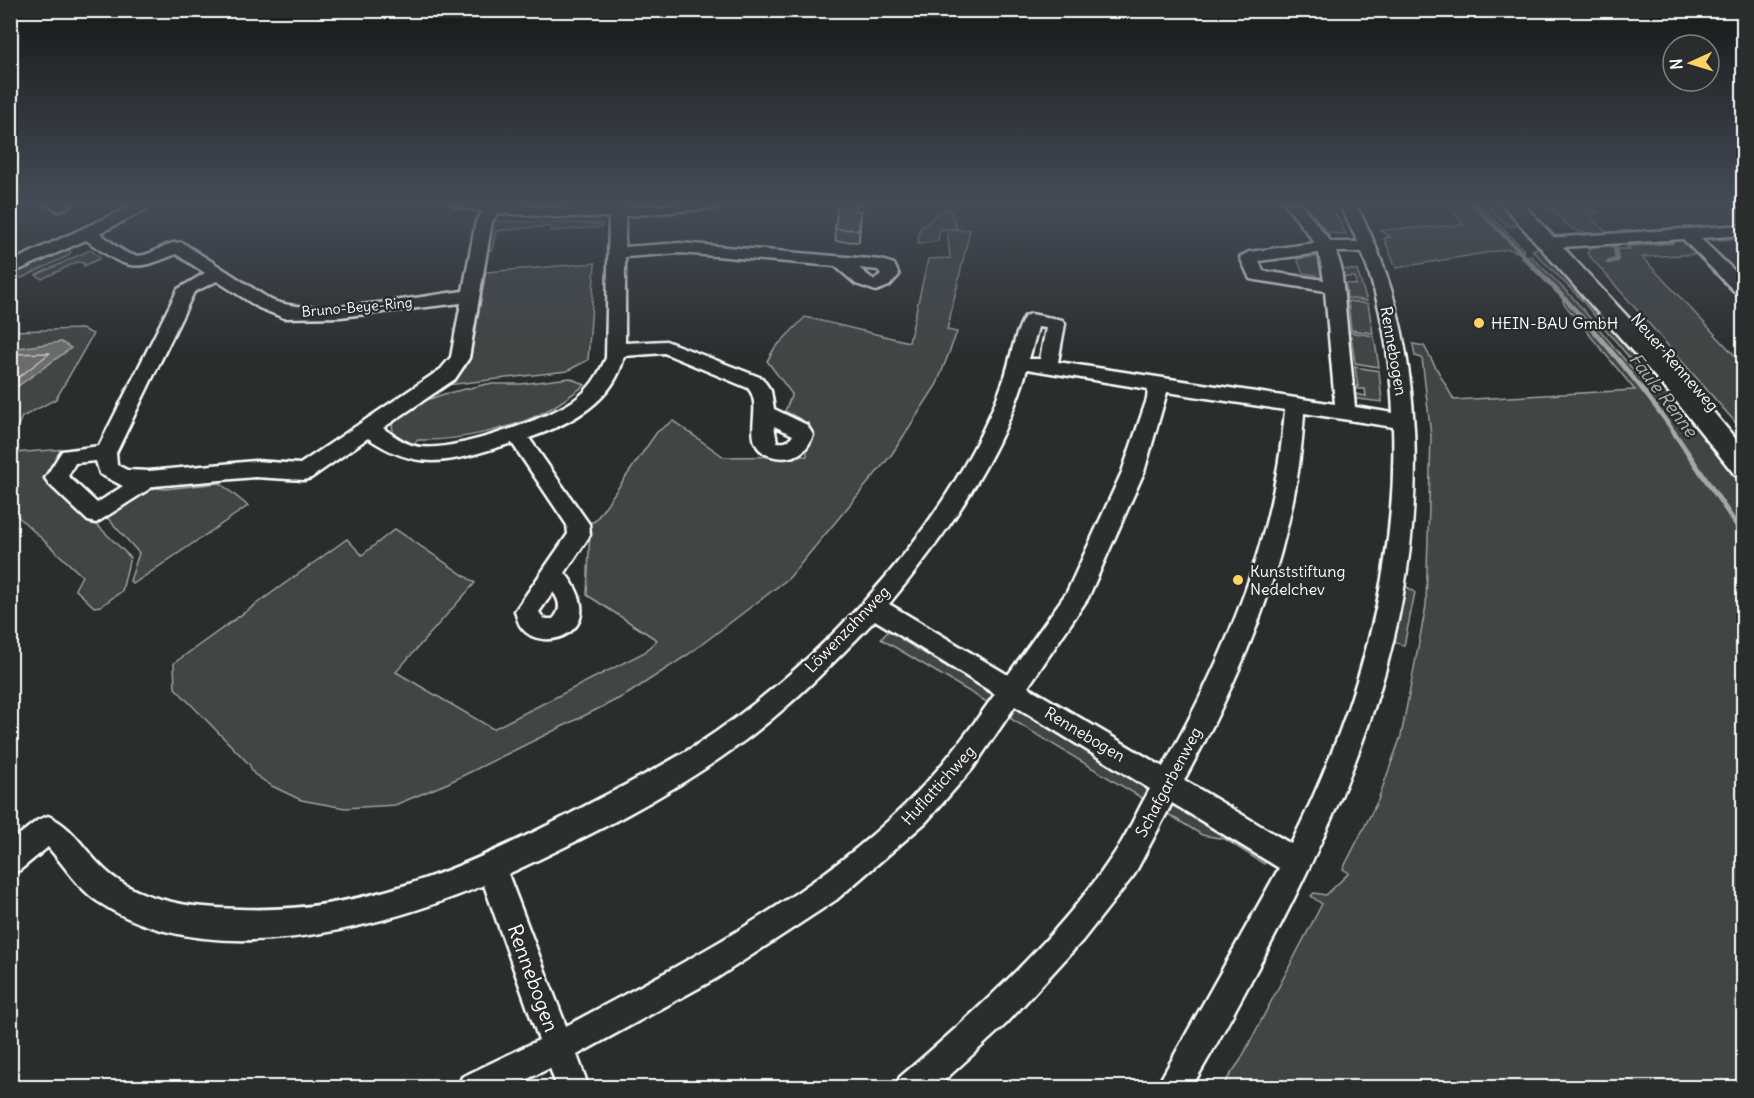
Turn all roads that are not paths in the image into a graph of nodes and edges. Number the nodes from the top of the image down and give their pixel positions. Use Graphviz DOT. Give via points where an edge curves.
graph roads {
  1 [pos="42,254"];
  2 [pos="119,254"];
  3 [pos="160,254"];
  4 [pos="188,254"];
  5 [pos="478,254"];
  6 [pos="616,254"];
  7 [pos="756,254"];
  8 [pos="1270,254"];
  9 [pos="1328,254"];
  10 [pos="1371,254"];
  11 [pos="1567,254"];
  12 [pos="1568,254"];
  13 [pos="1706,254"];
  14 [pos="838,261"];
  15 [pos="10,269"];
  16 [pos="218,273"];
  17 [pos="1334,287"];
  18 [pos="1743,291"];
  19 [pos="470,296"];
  20 [pos="615,350"];
  21 [pos="1022,362"];
  22 [pos="1048,366"];
  23 [pos="1158,383"];
  24 [pos="1295,404"];
  25 [pos="765,412"];
  26 [pos="1346,412"];
  27 [pos="1405,422"];
  28 [pos="369,429"];
  29 [pos="516,435"];
  30 [pos="1743,443"];
  31 [pos="106,453"];
  32 [pos="1743,468"];
  33 [pos="149,479"];
  34 [pos="553,575"];
  35 [pos="872,606"];
  36 [pos="1014,690"];
  37 [pos="1169,785"];
  38 [pos="10,860"];
  39 [pos="1298,864"];
  40 [pos="492,869"];
  41 [pos="559,1047"];
  42 [pos="473,1088"];
  43 [pos="573,1088"];
  44 [pos="911,1088"];
  45 [pos="1172,1088"];
  1 -- 15 [label="street"];
  2 -- 3 [label="street, Bruno-Beye-Ring" via="127,260 145,261"];
  4 -- 16 [label="street, Bruno-Beye-Ring"];
  5 -- 19 [label="street"];
  6 -- 20 [label="street"];
  7 -- 14 [label="street"];
  8 -- 17 [label="street" via="1248,257 1257,275"];
  9 -- 17 [label="street"];
  10 -- 27 [label="street, Rennebogen" via="1395,336"];
  11 -- 32 [label="main road, Neuer Renneweg"];
  12 -- 30 [label="main road, Neuer Renneweg"];
  13 -- 18 [label="street"];
  16 -- 19 [label="street, Bruno-Beye-Ring" via="284,312 340,311"];
  16 -- 31 [label="street" via="187,289"];
  17 -- 26 [label="street"];
  19 -- 28 [label="street" via="460,358 448,374"];
  20 -- 25 [label="street" via="666,347 755,383 763,392"];
  20 -- 29 [label="street" via="612,368 600,387 551,423"];
  21 -- 22 [label="street, Rennebogen"];
  21 -- 22 [label="street, Löwenzahnweg" via="1031,321 1056,324"];
  21 -- 35 [label="street, Löwenzahnweg" via="998,423 970,477 921,548"];
  22 -- 23 [label="street, Rennebogen"];
  23 -- 24 [label="street, Rennebogen"];
  23 -- 36 [label="street, Huflattichweg" via="1157,399 1133,472 1076,597"];
  24 -- 26 [label="street, Rennebogen"];
  24 -- 37 [label="street, Schafgarbenweg" via="1286,488 1253,610"];
  26 -- 27 [label="street, Rennebogen"];
  27 -- 39 [label="street, Rennebogen" via="1406,494 1401,546 1381,656 1354,735"];
  28 -- 29 [label="street" via="407,452 422,455"];
  28 -- 33 [label="street" via="304,472 255,469"];
  29 -- 34 [label="street" via="578,524 579,535"];
  31 -- 33 [label="street" via="107,469 124,478"];
  31 -- 33 [label="street" via="69,456 56,478 96,515"];
  35 -- 36 [label="street, Rennebogen"];
  35 -- 40 [label="street, Löwenzahnweg" via="807,671 725,740 692,762"];
  36 -- 37 [label="street, Rennebogen"];
  36 -- 41 [label="street, Huflattichweg" via="964,759 916,813 826,890 706,967"];
  37 -- 39 [label="street, Rennebogen"];
  37 -- 44 [label="street, Schafgarbenweg" via="1120,870 1052,952 956,1051"];
  38 -- 40 [label="street, Löwenzahnweg" via="48,829 65,842 103,888 141,908 186,920 261,927 331,920 411,901"];
  39 -- 45 [label="street, Rennebogen" via="1202,1041"];
  40 -- 41 [label="street, Rennebogen"];
  41 -- 42 [label="street, Huflattichweg"];
  41 -- 43 [label="street, Rennebogen"];
}
